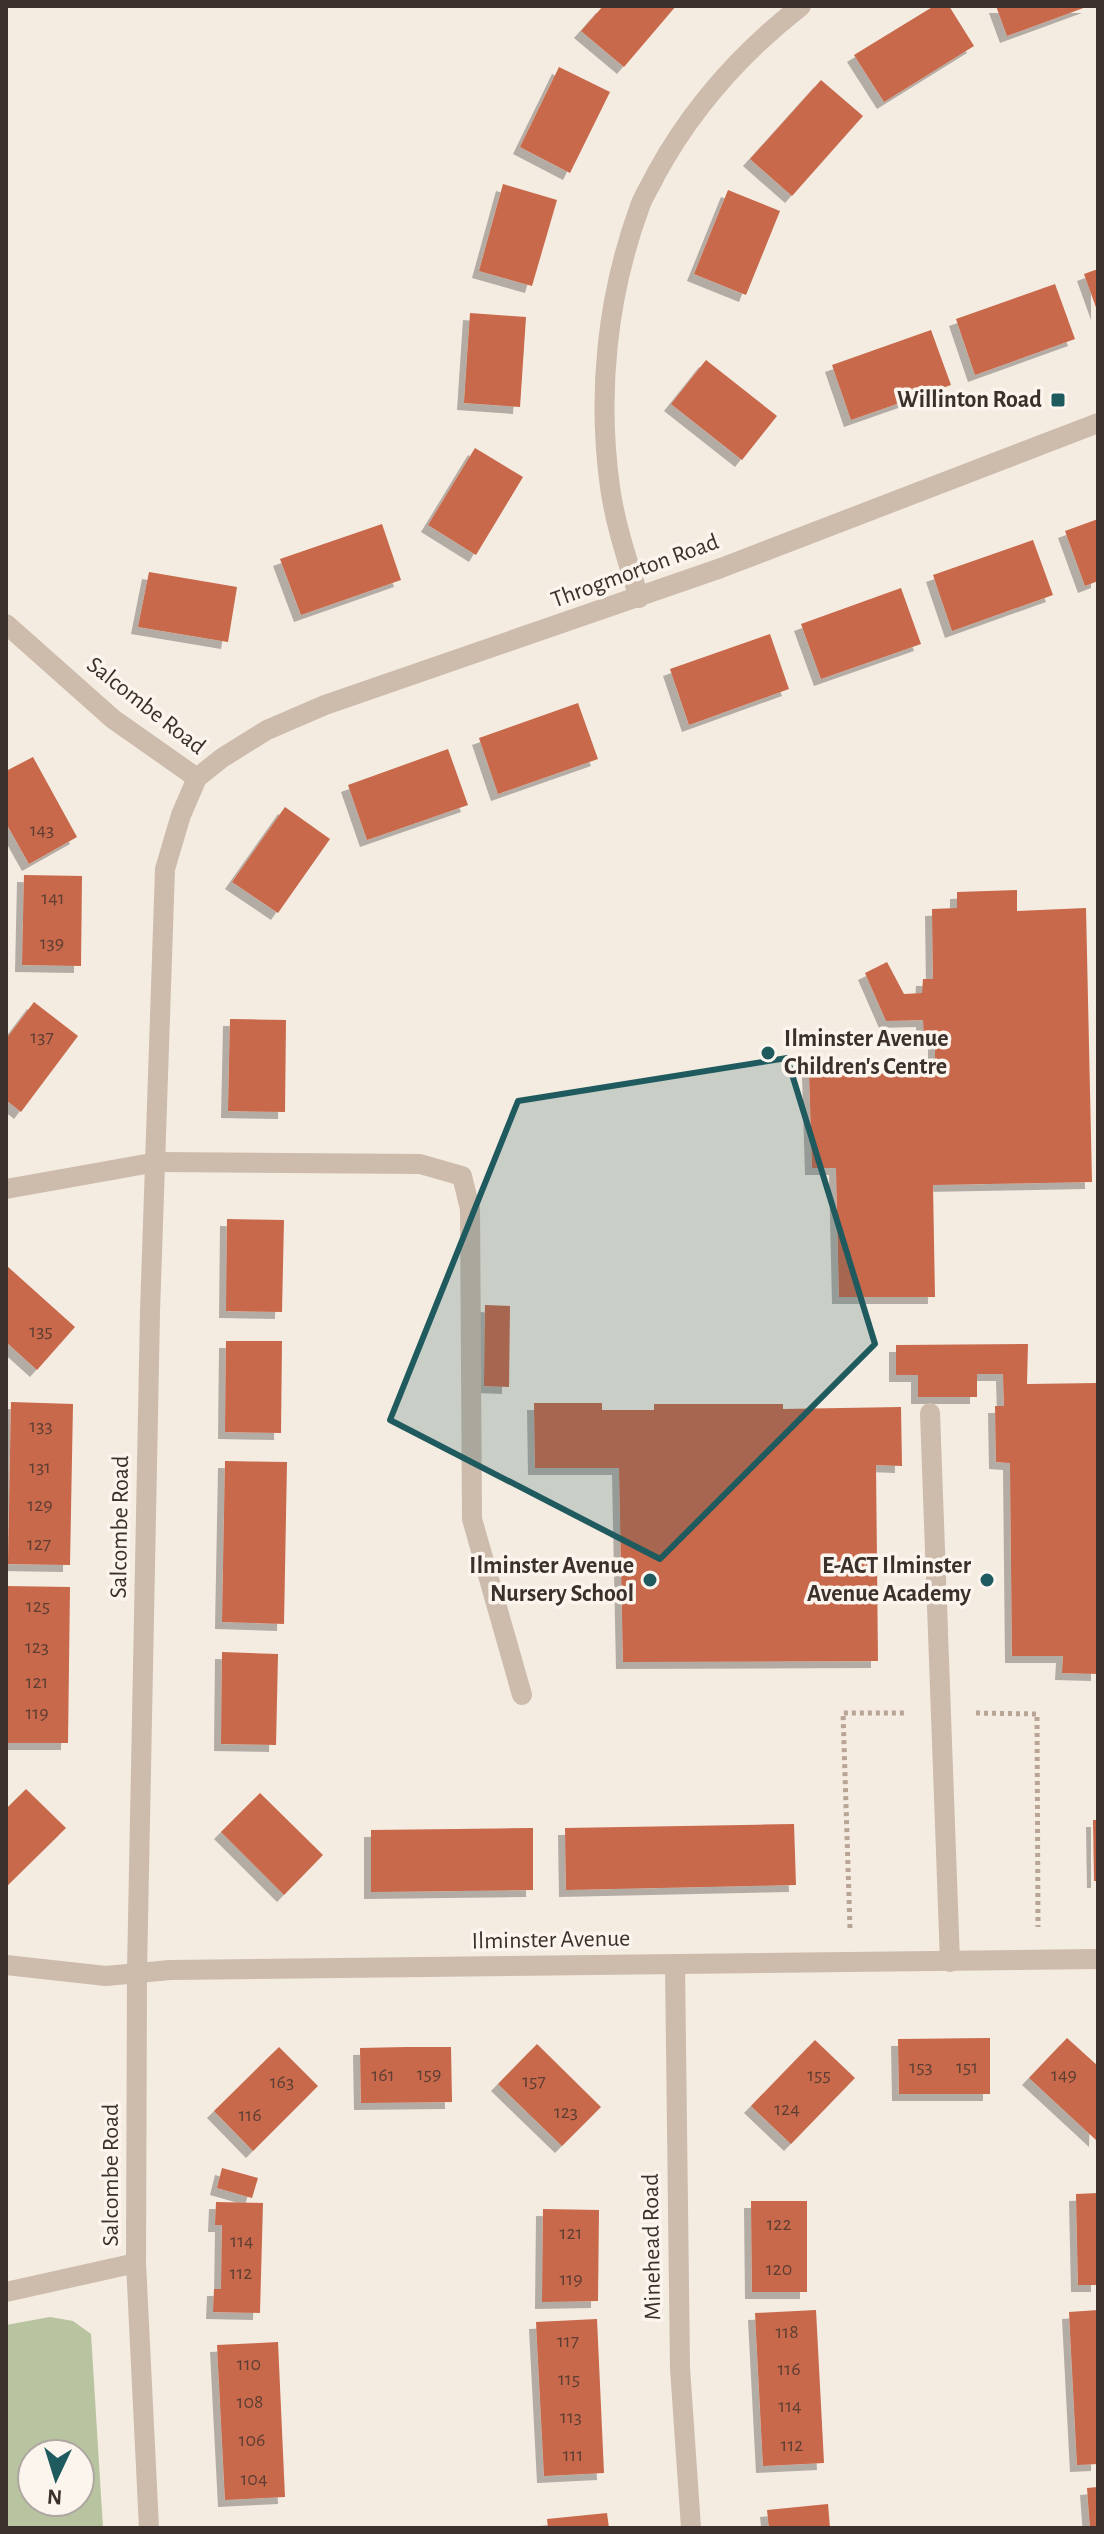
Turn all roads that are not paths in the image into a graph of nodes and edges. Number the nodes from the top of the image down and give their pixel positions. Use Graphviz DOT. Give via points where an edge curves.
graph roads {
  1 [pos="801,6"];
  2 [pos="1098,423"];
  3 [pos="639,598"];
  4 [pos="6,624"];
  5 [pos="197,778"];
  6 [pos="157,1162"];
  7 [pos="6,1189"];
  8 [pos="930,1413"];
  9 [pos="522,1695"];
  10 [pos="1098,1959"];
  11 [pos="950,1962"];
  12 [pos="6,1965"];
  13 [pos="675,1965"];
  14 [pos="137,1972"];
  15 [pos="136,2263"];
  16 [pos="6,2292"];
  17 [pos="149,2528"];
  18 [pos="691,2528"];
  1 -- 3 [label="street" via="712,89 670,149 640,205 621,273 605,352 604,419 610,488"];
  2 -- 3 [label="street, Throgmorton Road"];
  3 -- 5 [label="street, Throgmorton Road" via="325,705 267,730"];
  4 -- 5 [label="street, Salcombe Road" via="113,719"];
  5 -- 6 [label="street, Salcombe Road" via="165,869"];
  6 -- 7 [label="street"];
  6 -- 9 [label="street" via="420,1164 462,1176 470,1209 472,1519"];
  6 -- 14 [label="street, Salcombe Road"];
  8 -- 11 [label="street"];
  10 -- 11 [label="street, Ilminster Avenue"];
  11 -- 13 [label="street, Ilminster Avenue"];
  12 -- 14 [label="street, Ilminster Avenue" via="106,1976"];
  13 -- 14 [label="street, Ilminster Avenue"];
  13 -- 18 [label="street, Minehead Road" via="680,2368"];
  14 -- 15 [label="street, Salcombe Road"];
  15 -- 16 [label="street"];
  15 -- 17 [label="street, Salcombe Road"];
}
